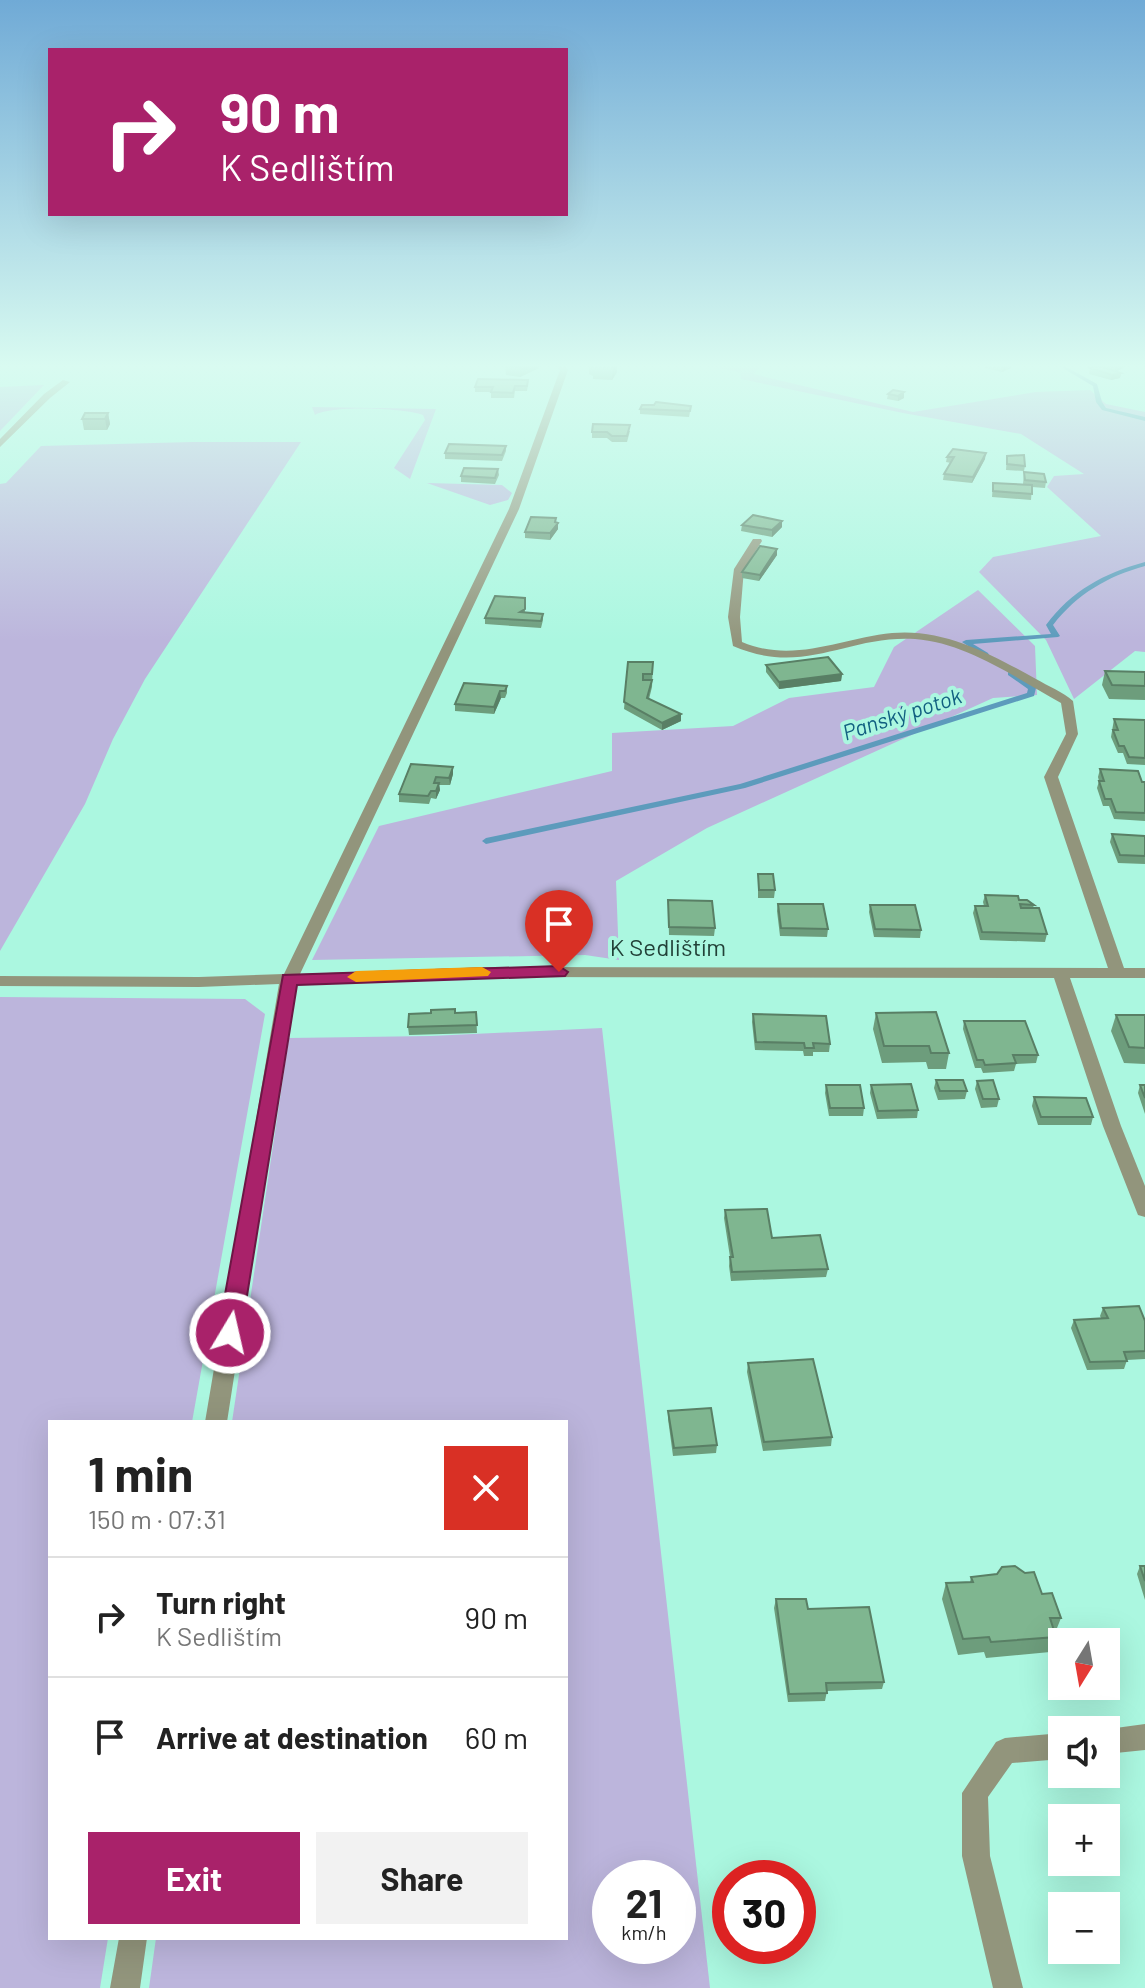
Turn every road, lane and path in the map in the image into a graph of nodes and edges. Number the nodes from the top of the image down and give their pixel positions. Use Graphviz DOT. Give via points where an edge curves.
graph roads {
  1 [pos="533,457"];
  2 [pos="757,541"];
  3 [pos="1117,972"];
  4 [pos="1060,973"];
  5 [pos="1145,973"];
  6 [pos="289,979"];
  7 [pos="0,981"];
  8 [pos="1145,1210"];
  9 [pos="216,1420"];
  10 [pos="1145,1737"];
  11 [pos="1120,1740"];
  12 [pos="1048,1747"];
  13 [pos="133,1940"];
  14 [pos="125,1988"];
  15 [pos="1008,1988"];
  1 -- 6 [label="street" via="514,509"];
  2 -- 3 [label="street" via="739,569 734,617 737,644 752,653 795,655 915,636 955,643 1067,701 1072,734 1051,777"];
  3 -- 4 [label="street, K Sedlištím"];
  3 -- 5 [label="street, K Sedlištím"];
  4 -- 6 [label="street, K Sedlištím" via="486,972"];
  4 -- 8 [label="street"];
  6 -- 7 [label="street, K Sedlištím"];
  6 -- 9 [label="street"];
  10 -- 11 [label="street"];
  12 -- 15 [label="street" via="1005,1751 975,1793 976,1856"];
  13 -- 14 [label="street"];
}
